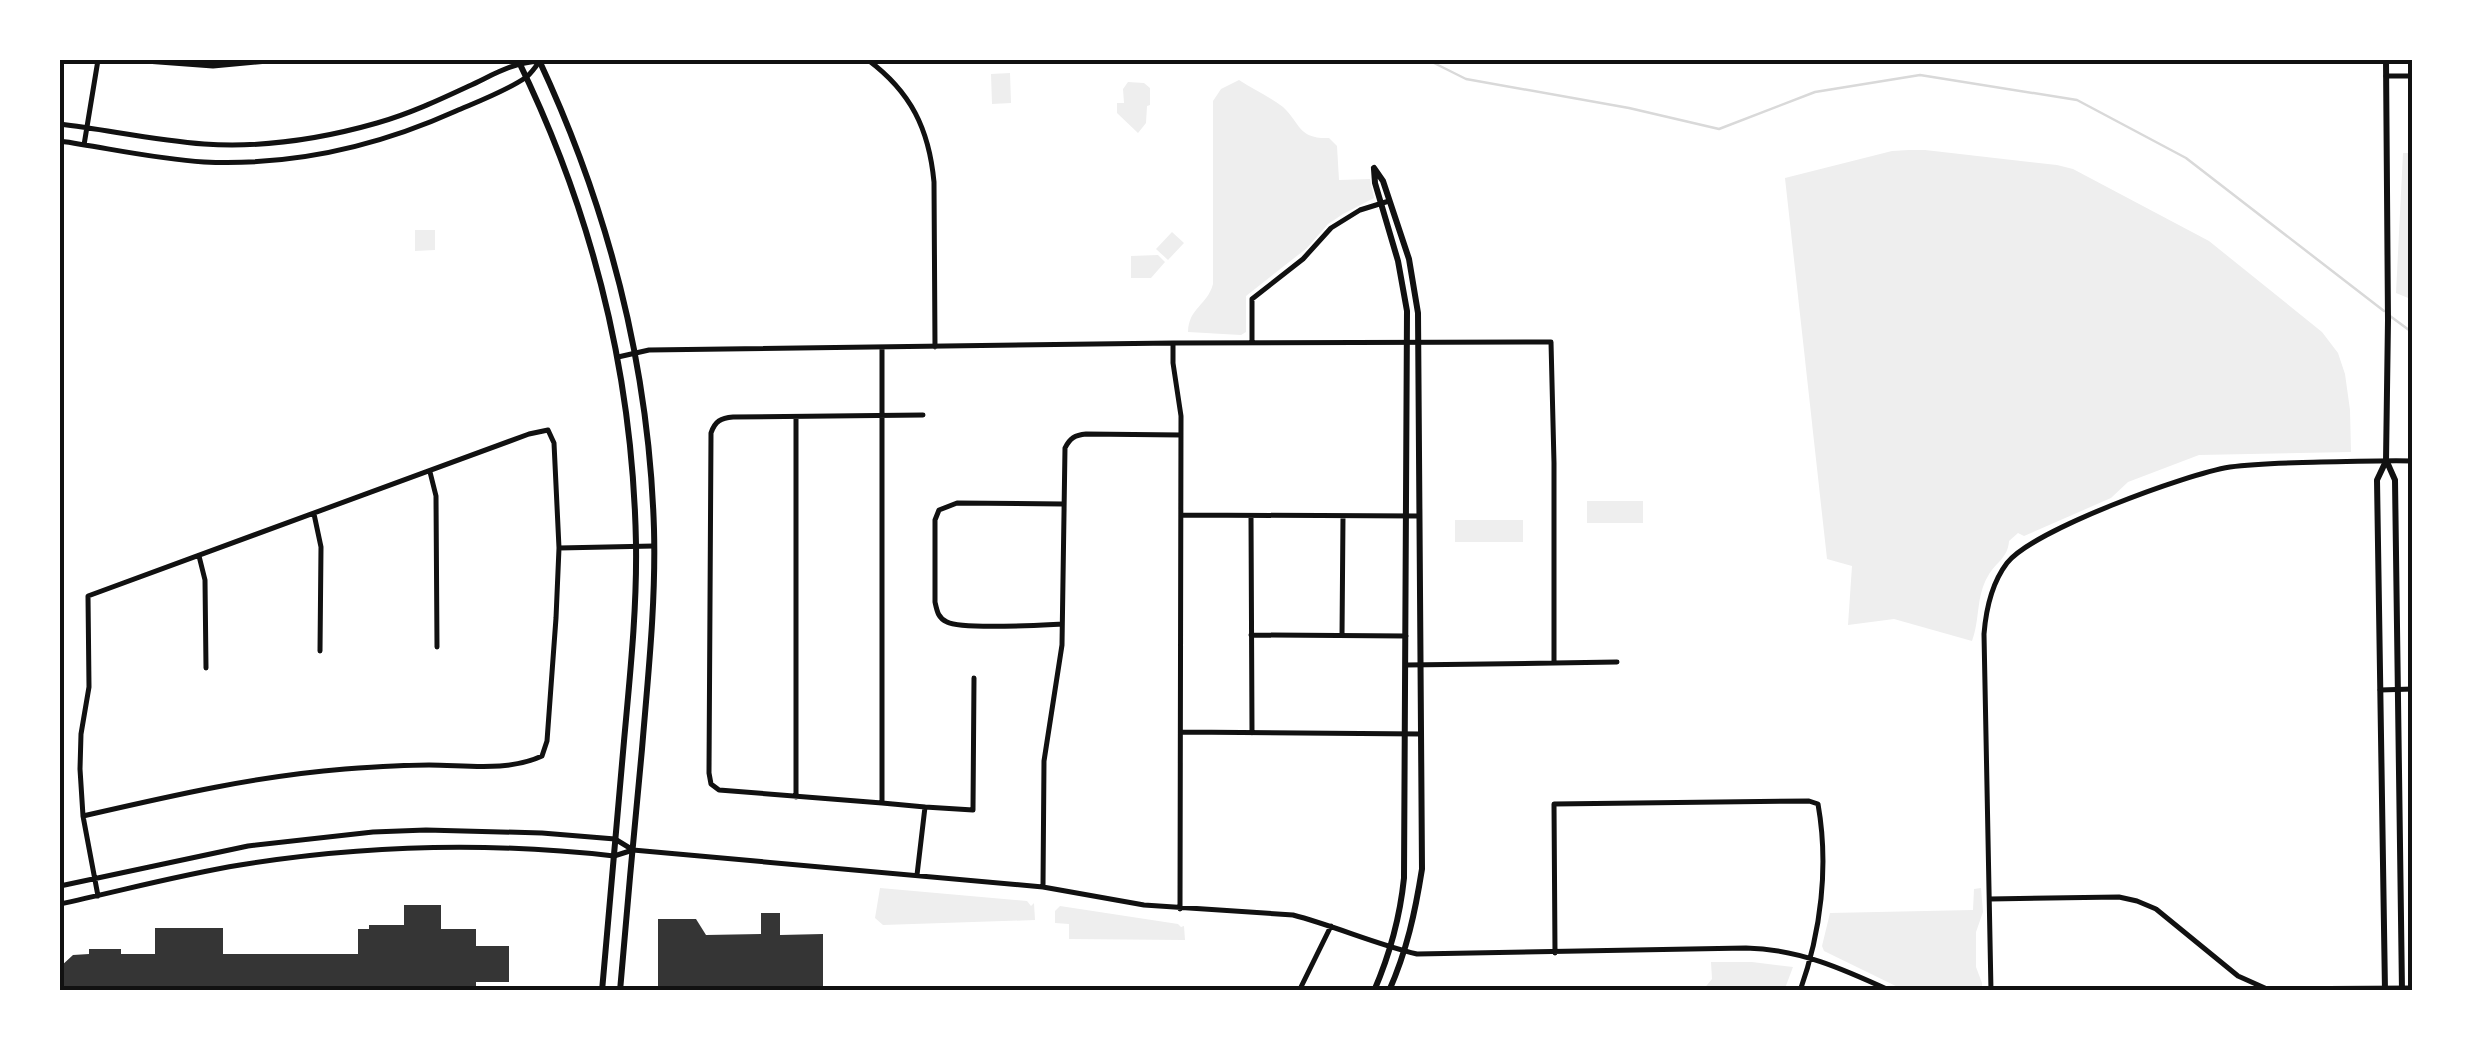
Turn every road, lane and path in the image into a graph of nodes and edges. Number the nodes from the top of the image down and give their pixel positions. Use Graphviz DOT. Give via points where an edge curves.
graph roads {
  1 [pos="98,60"];
  2 [pos="132,60"];
  3 [pos="279,60"];
  4 [pos="541,60"];
  5 [pos="868,60"];
  6 [pos="2386,60"];
  7 [pos="519,61"];
  8 [pos="2386,76"];
  9 [pos="2413,76"];
  10 [pos="527,78"];
  11 [pos="60,124"];
  12 [pos="87,127"];
  13 [pos="60,142"];
  14 [pos="84,145"];
  15 [pos="1385,202"];
  16 [pos="1173,342"];
  17 [pos="1252,342"];
  18 [pos="1407,342"];
  19 [pos="1418,342"];
  20 [pos="882,347"];
  21 [pos="935,347"];
  22 [pos="636,353"];
  23 [pos="618,357"];
  24 [pos="882,415"];
  25 [pos="923,415"];
  26 [pos="796,418"];
  27 [pos="1181,436"];
  28 [pos="2386,461"];
  29 [pos="2413,461"];
  30 [pos="430,472"];
  31 [pos="1064,504"];
  32 [pos="314,514"];
  33 [pos="1181,516"];
  34 [pos="1251,516"];
  35 [pos="1343,516"];
  36 [pos="1406,516"];
  37 [pos="1419,516"];
  38 [pos="636,546"];
  39 [pos="654,546"];
  40 [pos="559,548"];
  41 [pos="199,556"];
  42 [pos="1062,624"];
  43 [pos="1252,635"];
  44 [pos="1342,636"];
  45 [pos="1406,636"];
  46 [pos="437,647"];
  47 [pos="320,652"];
  48 [pos="1616,662"];
  49 [pos="1554,663"];
  50 [pos="1406,665"];
  51 [pos="1420,665"];
  52 [pos="206,668"];
  53 [pos="974,678"];
  54 [pos="2380,690"];
  55 [pos="2398,690"];
  56 [pos="2413,690"];
  57 [pos="1181,732"];
  58 [pos="1252,734"];
  59 [pos="1406,734"];
  60 [pos="1421,734"];
  61 [pos="796,796"];
  62 [pos="882,803"];
  63 [pos="924,807"];
  64 [pos="83,816"];
  65 [pos="615,840"];
  66 [pos="633,850"];
  67 [pos="614,856"];
  68 [pos="917,875"];
  69 [pos="94,878"];
  70 [pos="60,886"];
  71 [pos="1043,887"];
  72 [pos="98,896"];
  73 [pos="1990,899"];
  74 [pos="60,904"];
  75 [pos="1180,909"];
  76 [pos="1331,926"];
  77 [pos="1390,948"];
  78 [pos="1405,952"];
  79 [pos="1555,952"];
  80 [pos="1811,957"];
  81 [pos="2413,988"];
  82 [pos="2385,989"];
  83 [pos="2402,989"];
  84 [pos="2267,990"];
  85 [pos="602,991"];
  86 [pos="620,991"];
  87 [pos="1299,991"];
  88 [pos="1374,991"];
  89 [pos="1389,991"];
  90 [pos="1800,991"];
  91 [pos="1890,991"];
  92 [pos="1991,991"];
  1 -- 12 [label="street"];
  2 -- 3 [label="street" via="214,66"];
  4 -- 7 [label="street"];
  4 -- 10 [label="street"];
  4 -- 22 [label="street" via="600,209"];
  5 -- 21 [label="street" via="910,101 932,156"];
  6 -- 8 [label="street"];
  7 -- 10 [label="street"];
  7 -- 12 [label="street" via="423,107 304,139 204,144"];
  8 -- 9 [label="street"];
  8 -- 28 [label="street"];
  10 -- 14 [label="street" via="415,129 291,159 202,162"];
  10 -- 23 [label="street" via="582,216"];
  11 -- 12 [label="street"];
  12 -- 14 [label="street"];
  13 -- 14 [label="street"];
  15 -- 17 [label="street" via="1331,228 1252,299"];
  15 -- 18 [label="street" via="1404,290"];
  15 -- 19 [label="street" via="1409,259"];
  16 -- 17 [label="street"];
  16 -- 21 [label="street"];
  16 -- 27 [label="street"];
  17 -- 18 [label="street"];
  18 -- 19 [label="street"];
  18 -- 36 [label="street"];
  19 -- 37 [label="street"];
  19 -- 49 [label="street" via="1551,342"];
  20 -- 21 [label="street"];
  20 -- 22 [label="street"];
  20 -- 24 [label="street"];
  22 -- 23 [label="street"];
  22 -- 39 [label="street"];
  23 -- 38 [label="street"];
  24 -- 25 [label="street"];
  24 -- 26 [label="street"];
  24 -- 62 [label="street"];
  26 -- 61 [label="street"];
  26 -- 61 [label="street" via="722,418 711,433 711,784"];
  27 -- 31 [label="street" via="1077,435 1065,448"];
  27 -- 33 [label="street"];
  28 -- 29 [label="street"];
  28 -- 54 [label="street" via="2377,480"];
  28 -- 55 [label="street" via="2395,480"];
  28 -- 73 [label="street" via="2257,464 2185,477 2042,538 2008,562 1992,588 1985,622"];
  30 -- 32 [label="street"];
  30 -- 40 [label="street" via="548,430"];
  30 -- 46 [label="street" via="436,496"];
  31 -- 42 [label="street"];
  31 -- 42 [label="street" via="957,503 939,510 935,520 935,602 943,620"];
  32 -- 41 [label="street"];
  32 -- 47 [label="street" via="321,547"];
  33 -- 34 [label="street"];
  33 -- 57 [label="street"];
  34 -- 35 [label="street"];
  34 -- 43 [label="street"];
  35 -- 36 [label="street"];
  35 -- 44 [label="street"];
  36 -- 37 [label="street"];
  36 -- 45 [label="street"];
  37 -- 51 [label="street"];
  38 -- 39 [label="street"];
  38 -- 40 [label="street"];
  38 -- 65 [label="street"];
  39 -- 66 [label="street"];
  40 -- 64 [label="street" via="542,756 510,766 417,765 270,777"];
  41 -- 52 [label="street"];
  41 -- 64 [label="street" via="88,596"];
  42 -- 71 [label="street" via="1044,762"];
  43 -- 44 [label="street"];
  43 -- 58 [label="street"];
  44 -- 45 [label="street"];
  45 -- 50 [label="street"];
  48 -- 49 [label="street"];
  49 -- 51 [label="street"];
  50 -- 51 [label="street"];
  50 -- 59 [label="street"];
  51 -- 60 [label="street"];
  53 -- 63 [label="street" via="973,810"];
  54 -- 55 [label="street"];
  54 -- 82 [label="street"];
  55 -- 56 [label="street"];
  55 -- 83 [label="street"];
  57 -- 58 [label="street"];
  57 -- 75 [label="street"];
  58 -- 59 [label="street"];
  59 -- 60 [label="street"];
  59 -- 77 [label="street" via="1404,878"];
  60 -- 78 [label="street" via="1422,870"];
  61 -- 62 [label="street"];
  62 -- 63 [label="street"];
  63 -- 68 [label="street"];
  64 -- 69 [label="street"];
  65 -- 66 [label="street"];
  65 -- 67 [label="street"];
  65 -- 69 [label="street" via="491,830 373,832 248,846"];
  66 -- 67 [label="street"];
  66 -- 68 [label="street"];
  66 -- 86 [label="street"];
  67 -- 72 [label="street" via="464,848 341,852"];
  67 -- 85 [label="street"];
  68 -- 71 [label="street"];
  69 -- 70 [label="street"];
  69 -- 72 [label="street"];
  71 -- 75 [label="street"];
  72 -- 74 [label="street"];
  73 -- 84 [label="street" via="2137,901"];
  73 -- 92 [label="street"];
  75 -- 76 [label="street" via="1293,915"];
  76 -- 77 [label="street"];
  76 -- 87 [label="street"];
  77 -- 78 [label="street"];
  77 -- 88 [label="street"];
  78 -- 79 [label="street"];
  78 -- 89 [label="street"];
  79 -- 80 [label="street" via="1762,948"];
  79 -- 80 [label="street" via="1554,804 1809,800 1818,804 1822,825 1821,905"];
  80 -- 90 [label="street"];
  80 -- 91 [label="street"];
  81 -- 83 [label="street"];
  82 -- 83 [label="street"];
  82 -- 84 [label="street"];
}
